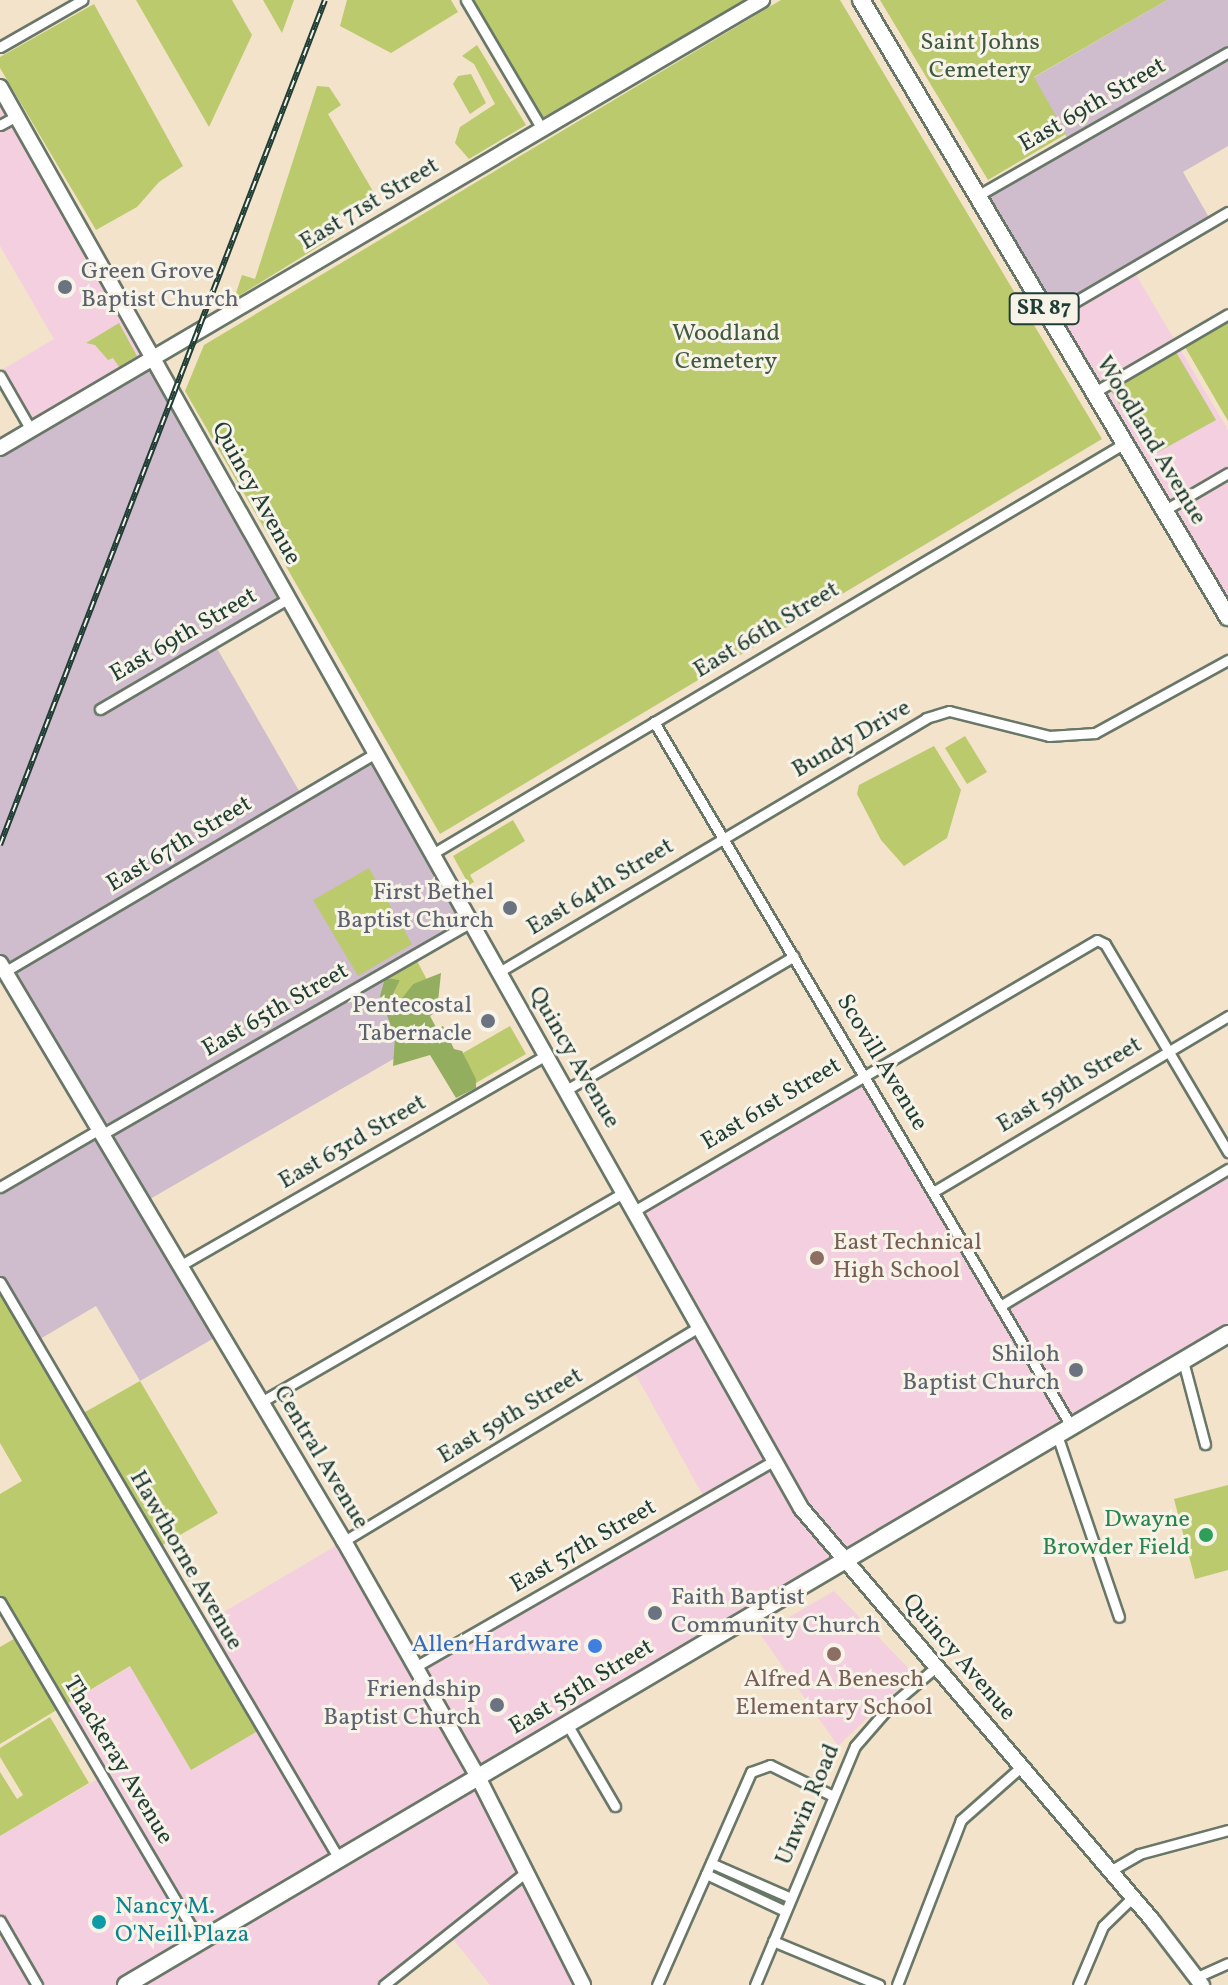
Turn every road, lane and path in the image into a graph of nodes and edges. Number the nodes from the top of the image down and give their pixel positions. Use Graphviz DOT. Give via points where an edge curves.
graph roads {
  1 [pos="82,0"];
  2 [pos="466,0"];
  3 [pos="762,0"];
  4 [pos="861,0"];
  5 [pos="0,47"];
  6 [pos="1228,52"];
  7 [pos="0,87"];
  8 [pos="17,116"];
  9 [pos="0,125"];
  10 [pos="542,129"];
  11 [pos="977,196"];
  12 [pos="1228,212"];
  13 [pos="1228,314"];
  14 [pos="1049,317"];
  15 [pos="154,359"];
  16 [pos="0,376"];
  17 [pos="1093,393"];
  18 [pos="31,430"];
  19 [pos="1123,444"];
  20 [pos="0,448"];
  21 [pos="1228,473"];
  22 [pos="1163,511"];
  23 [pos="289,598"];
  24 [pos="1228,617"];
  25 [pos="1228,660"];
  26 [pos="100,709"];
  27 [pos="654,722"];
  28 [pos="376,753"];
  29 [pos="723,838"];
  30 [pos="432,854"];
  31 [pos="471,922"];
  32 [pos="794,956"];
  33 [pos="2,968"];
  34 [pos="499,972"];
  35 [pos="1228,1016"];
  36 [pos="1169,1050"];
  37 [pos="546,1055"];
  38 [pos="865,1074"];
  39 [pos="566,1090"];
  40 [pos="99,1133"];
  41 [pos="1228,1152"];
  42 [pos="1228,1169"];
  43 [pos="0,1187"];
  44 [pos="624,1192"];
  45 [pos="933,1192"];
  46 [pos="634,1211"];
  47 [pos="181,1265"];
  48 [pos="0,1282"];
  49 [pos="1000,1306"];
  50 [pos="699,1327"];
  51 [pos="1228,1334"];
  52 [pos="1183,1361"];
  53 [pos="261,1402"];
  54 [pos="1064,1431"];
  55 [pos="1205,1444"];
  56 [pos="773,1461"];
  57 [pos="344,1541"];
  58 [pos="845,1560"];
  59 [pos="0,1602"];
  60 [pos="1119,1617"];
  61 [pos="415,1667"];
  62 [pos="936,1667"];
  63 [pos="567,1724"];
  64 [pos="1022,1766"];
  65 [pos="478,1777"];
  66 [pos="833,1796"];
  67 [pos="615,1806"];
  68 [pos="1228,1830"];
  69 [pos="339,1859"];
  70 [pos="711,1863"];
  71 [pos="1110,1871"];
  72 [pos="525,1873"];
  73 [pos="706,1874"];
  74 [pos="1133,1897"];
  75 [pos="791,1898"];
  76 [pos="785,1911"];
  77 [pos="0,1921"];
  78 [pos="200,1941"];
  79 [pos="773,1941"];
  80 [pos="1228,1963"];
  81 [pos="1199,1981"];
  82 [pos="662,1984"];
  83 [pos="37,1985"];
  84 [pos="126,1985"];
  85 [pos="384,1985"];
  86 [pos="583,1985"];
  87 [pos="755,1985"];
  88 [pos="879,1985"];
  89 [pos="897,1985"];
  90 [pos="1078,1985"];
  1 -- 5 [label="street"];
  2 -- 10 [label="street"];
  3 -- 10 [label="street, East 71st Street"];
  4 -- 11 [label="main road, Woodland Avenue / SR 87"];
  6 -- 11 [label="street, East 69th Street"];
  7 -- 8 [label="street, Quincy Avenue"];
  8 -- 9 [label="street"];
  8 -- 15 [label="street, Quincy Avenue"];
  10 -- 15 [label="street, East 71st Street"];
  11 -- 14 [label="main road, Woodland Avenue / SR 87"];
  12 -- 14 [label="street"];
  13 -- 17 [label="street"];
  14 -- 17 [label="main road, Woodland Avenue / SR 87"];
  15 -- 18 [label="street, East 71st Street"];
  15 -- 23 [label="street, Quincy Avenue"];
  16 -- 18 [label="street"];
  17 -- 19 [label="main road, Woodland Avenue / SR 87"];
  18 -- 20 [label="street, East 71st Street"];
  19 -- 22 [label="main road, Woodland Avenue / SR 87"];
  19 -- 27 [label="street, East 66th Street"];
  21 -- 22 [label="street"];
  22 -- 24 [label="main road, Woodland Avenue / SR 87"];
  23 -- 26 [label="street, East 69th Street"];
  23 -- 28 [label="street, Quincy Avenue"];
  25 -- 29 [label="street, Bundy Drive" via="1095,733 1049,736 949,711 926,718"];
  27 -- 29 [label="street, Scovill Avenue"];
  27 -- 30 [label="street, East 66th Street"];
  28 -- 30 [label="street, Quincy Avenue"];
  28 -- 33 [label="street, East 67th Street"];
  29 -- 32 [label="street, Scovill Avenue"];
  29 -- 34 [label="street, East 64th Street"];
  30 -- 31 [label="street, Quincy Avenue"];
  31 -- 34 [label="street, Quincy Avenue"];
  31 -- 40 [label="street, East 65th Street"];
  32 -- 38 [label="street, Scovill Avenue"];
  32 -- 39 [label="street"];
  33 -- 40 [label="street, Central Avenue"];
  34 -- 37 [label="street, Quincy Avenue"];
  35 -- 36 [label="street, East 59th Street"];
  36 -- 38 [label="street, East 61st Street" via="1105,944 1097,940"];
  36 -- 41 [label="street"];
  36 -- 45 [label="street, East 59th Street"];
  37 -- 39 [label="street, Quincy Avenue"];
  37 -- 47 [label="street, East 63rd Street"];
  38 -- 45 [label="street, Scovill Avenue"];
  38 -- 46 [label="street, East 61st Street"];
  39 -- 44 [label="street, Quincy Avenue"];
  40 -- 43 [label="street, East 65th Street"];
  40 -- 47 [label="street, Central Avenue"];
  42 -- 49 [label="street"];
  44 -- 46 [label="street, Quincy Avenue"];
  44 -- 53 [label="street"];
  45 -- 49 [label="street, Scovill Avenue"];
  46 -- 50 [label="street, Quincy Avenue"];
  47 -- 53 [label="street, Central Avenue"];
  48 -- 69 [label="street, Hawthorne Avenue"];
  49 -- 54 [label="street, Scovill Avenue"];
  50 -- 56 [label="street, Quincy Avenue"];
  50 -- 57 [label="street, East 59th Street"];
  51 -- 52 [label="main road, East 55th Street"];
  52 -- 54 [label="main road, East 55th Street"];
  52 -- 55 [label="street"];
  53 -- 57 [label="street, Central Avenue"];
  54 -- 58 [label="main road, East 55th Street"];
  54 -- 60 [label="street, Scovill Avenue"];
  56 -- 58 [label="street, Quincy Avenue" via="801,1508"];
  56 -- 61 [label="street, East 57th Street"];
  57 -- 61 [label="street, Central Avenue"];
  58 -- 62 [label="street, Quincy Avenue"];
  58 -- 63 [label="main road, East 55th Street"];
  59 -- 78 [label="street, Thackeray Avenue"];
  61 -- 65 [label="street, Central Avenue"];
  62 -- 64 [label="street, Quincy Avenue"];
  62 -- 66 [label="street, Unwin Road" via="870,1726"];
  63 -- 65 [label="main road, East 55th Street"];
  63 -- 67 [label="street"];
  64 -- 71 [label="street, Quincy Avenue"];
  64 -- 89 [label="street" via="961,1820"];
  65 -- 69 [label="main road, East 55th Street"];
  65 -- 72 [label="street, Central Avenue"];
  66 -- 70 [label="street" via="770,1765 759,1767 747,1776"];
  66 -- 75 [label="street, Unwin Road"];
  68 -- 71 [label="street" via="1139,1854"];
  69 -- 78 [label="main road, East 55th Street"];
  70 -- 73 [label="street"];
  70 -- 75 [label="street"];
  71 -- 74 [label="street, Quincy Avenue"];
  72 -- 85 [label="street"];
  72 -- 86 [label="street, Central Avenue"];
  73 -- 76 [label="street"];
  73 -- 82 [label="street"];
  74 -- 81 [label="street, Quincy Avenue"];
  74 -- 90 [label="street" via="1103,1926"];
  75 -- 76 [label="street, Unwin Road"];
  76 -- 79 [label="street, Unwin Road"];
  77 -- 83 [label="street"];
  78 -- 84 [label="main road, East 55th Street"];
  79 -- 87 [label="street, Unwin Road"];
  79 -- 88 [label="street"];
  80 -- 81 [label="street"];
}
